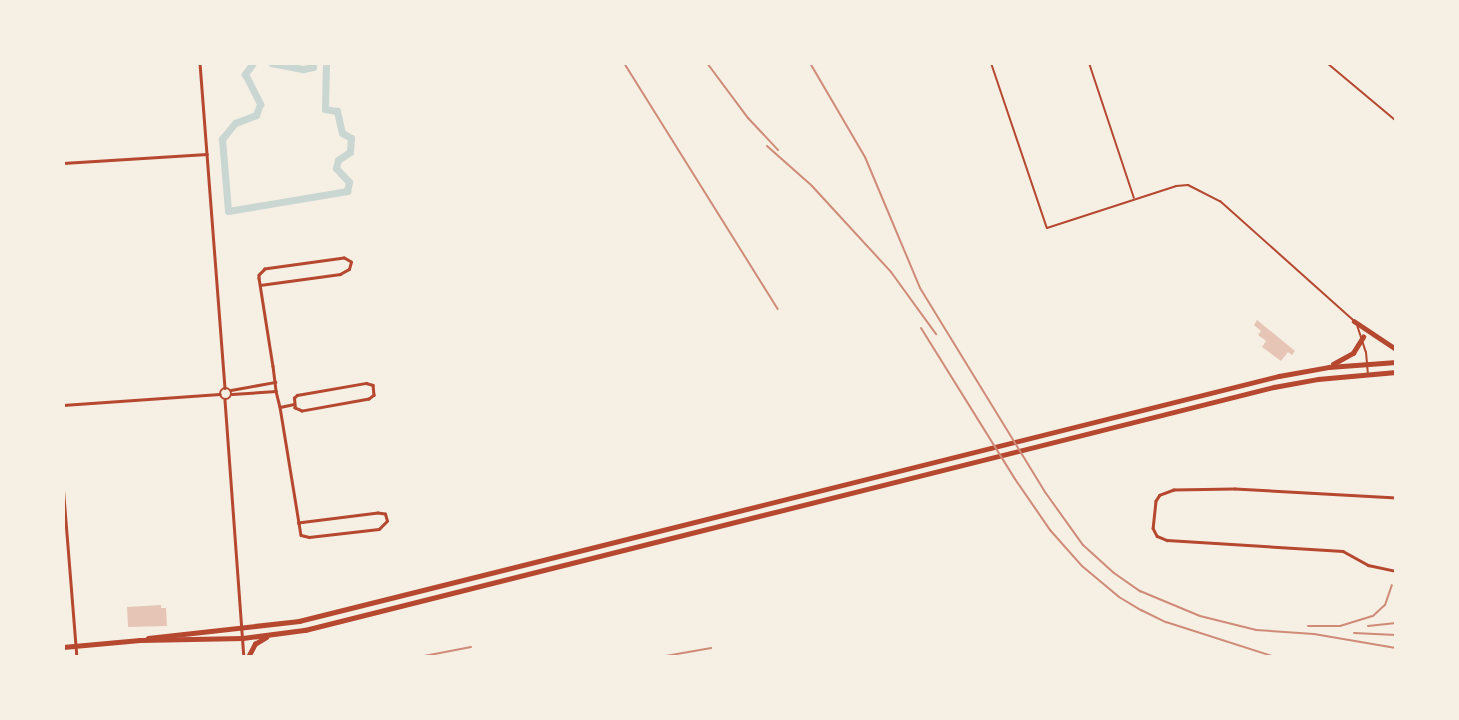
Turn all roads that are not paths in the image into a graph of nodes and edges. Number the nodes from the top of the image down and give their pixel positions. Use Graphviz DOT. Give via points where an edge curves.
graph roads {
  1 [pos="200,63"];
  2 [pos="992,63"];
  3 [pos="1089,63"];
  4 [pos="1327,63"];
  5 [pos="1396,121"];
  6 [pos="207,154"];
  7 [pos="63,163"];
  8 [pos="1134,198"];
  9 [pos="260,285"];
  10 [pos="1354,321"];
  11 [pos="1363,337"];
  12 [pos="1396,349"];
  13 [pos="1396,362"];
  14 [pos="1368,363"];
  15 [pos="1329,367"];
  16 [pos="1396,372"];
  17 [pos="1368,374"];
  18 [pos="275,382"];
  19 [pos="225,388"];
  20 [pos="276,391"];
  21 [pos="232,392"];
  22 [pos="220,394"];
  23 [pos="225,400"];
  24 [pos="294,404"];
  25 [pos="63,405"];
  26 [pos="280,407"];
  27 [pos="63,484"];
  28 [pos="1396,498"];
  29 [pos="299,523"];
  30 [pos="1396,571"];
  31 [pos="241,629"];
  32 [pos="266,636"];
  33 [pos="243,638"];
  34 [pos="140,640"];
  35 [pos="76,645"];
  36 [pos="63,647"];
  37 [pos="77,657"];
  38 [pos="246,657"];
  1 -- 6 [label="street"];
  2 -- 8 [label="lane" via="1047,228"];
  3 -- 8 [label="lane"];
  4 -- 5 [label="lane"];
  6 -- 7 [label="street"];
  6 -- 19 [label="street"];
  8 -- 10 [label="lane" via="1182,185 1200,189 1220,201"];
  9 -- 9 [label="street" via="259,275 265,269 344,258 351,262 340,274"];
  9 -- 18 [label="street"];
  10 -- 11 [label="lane"];
  10 -- 12 [label="main road"];
  11 -- 14 [label="lane"];
  11 -- 15 [label="main road" via="1353,353"];
  13 -- 14 [label="main road"];
  14 -- 15 [label="main road"];
  14 -- 17 [label="lane"];
  15 -- 31 [label="main road" via="336,613"];
  16 -- 17 [label="main road"];
  17 -- 32 [label="main road" via="1296,382 342,622"];
  18 -- 20 [label="street"];
  18 -- 21 [label="street"];
  19 -- 21 [label="street"];
  19 -- 22 [label="street"];
  20 -- 21 [label="street"];
  20 -- 26 [label="street"];
  21 -- 23 [label="street"];
  22 -- 23 [label="street"];
  22 -- 25 [label="street"];
  23 -- 31 [label="street"];
  24 -- 24 [label="street" via="302,411 364,401 372,398 373,385 300,394"];
  24 -- 26 [label="street"];
  26 -- 29 [label="street"];
  27 -- 35 [label="street"];
  28 -- 30 [label="street" via="1189,488 1166,493 1156,501 1153,528 1161,539 1343,551 1375,568"];
  29 -- 29 [label="street" via="378,513 385,514 387,521 379,529 305,537"];
  31 -- 33 [label="street"];
  31 -- 34 [label="main road"];
  32 -- 33 [label="main road"];
  32 -- 38 [label="main road"];
  33 -- 34 [label="main road"];
  33 -- 38 [label="street"];
  34 -- 35 [label="main road"];
  35 -- 36 [label="main road"];
  35 -- 37 [label="street"];
}
